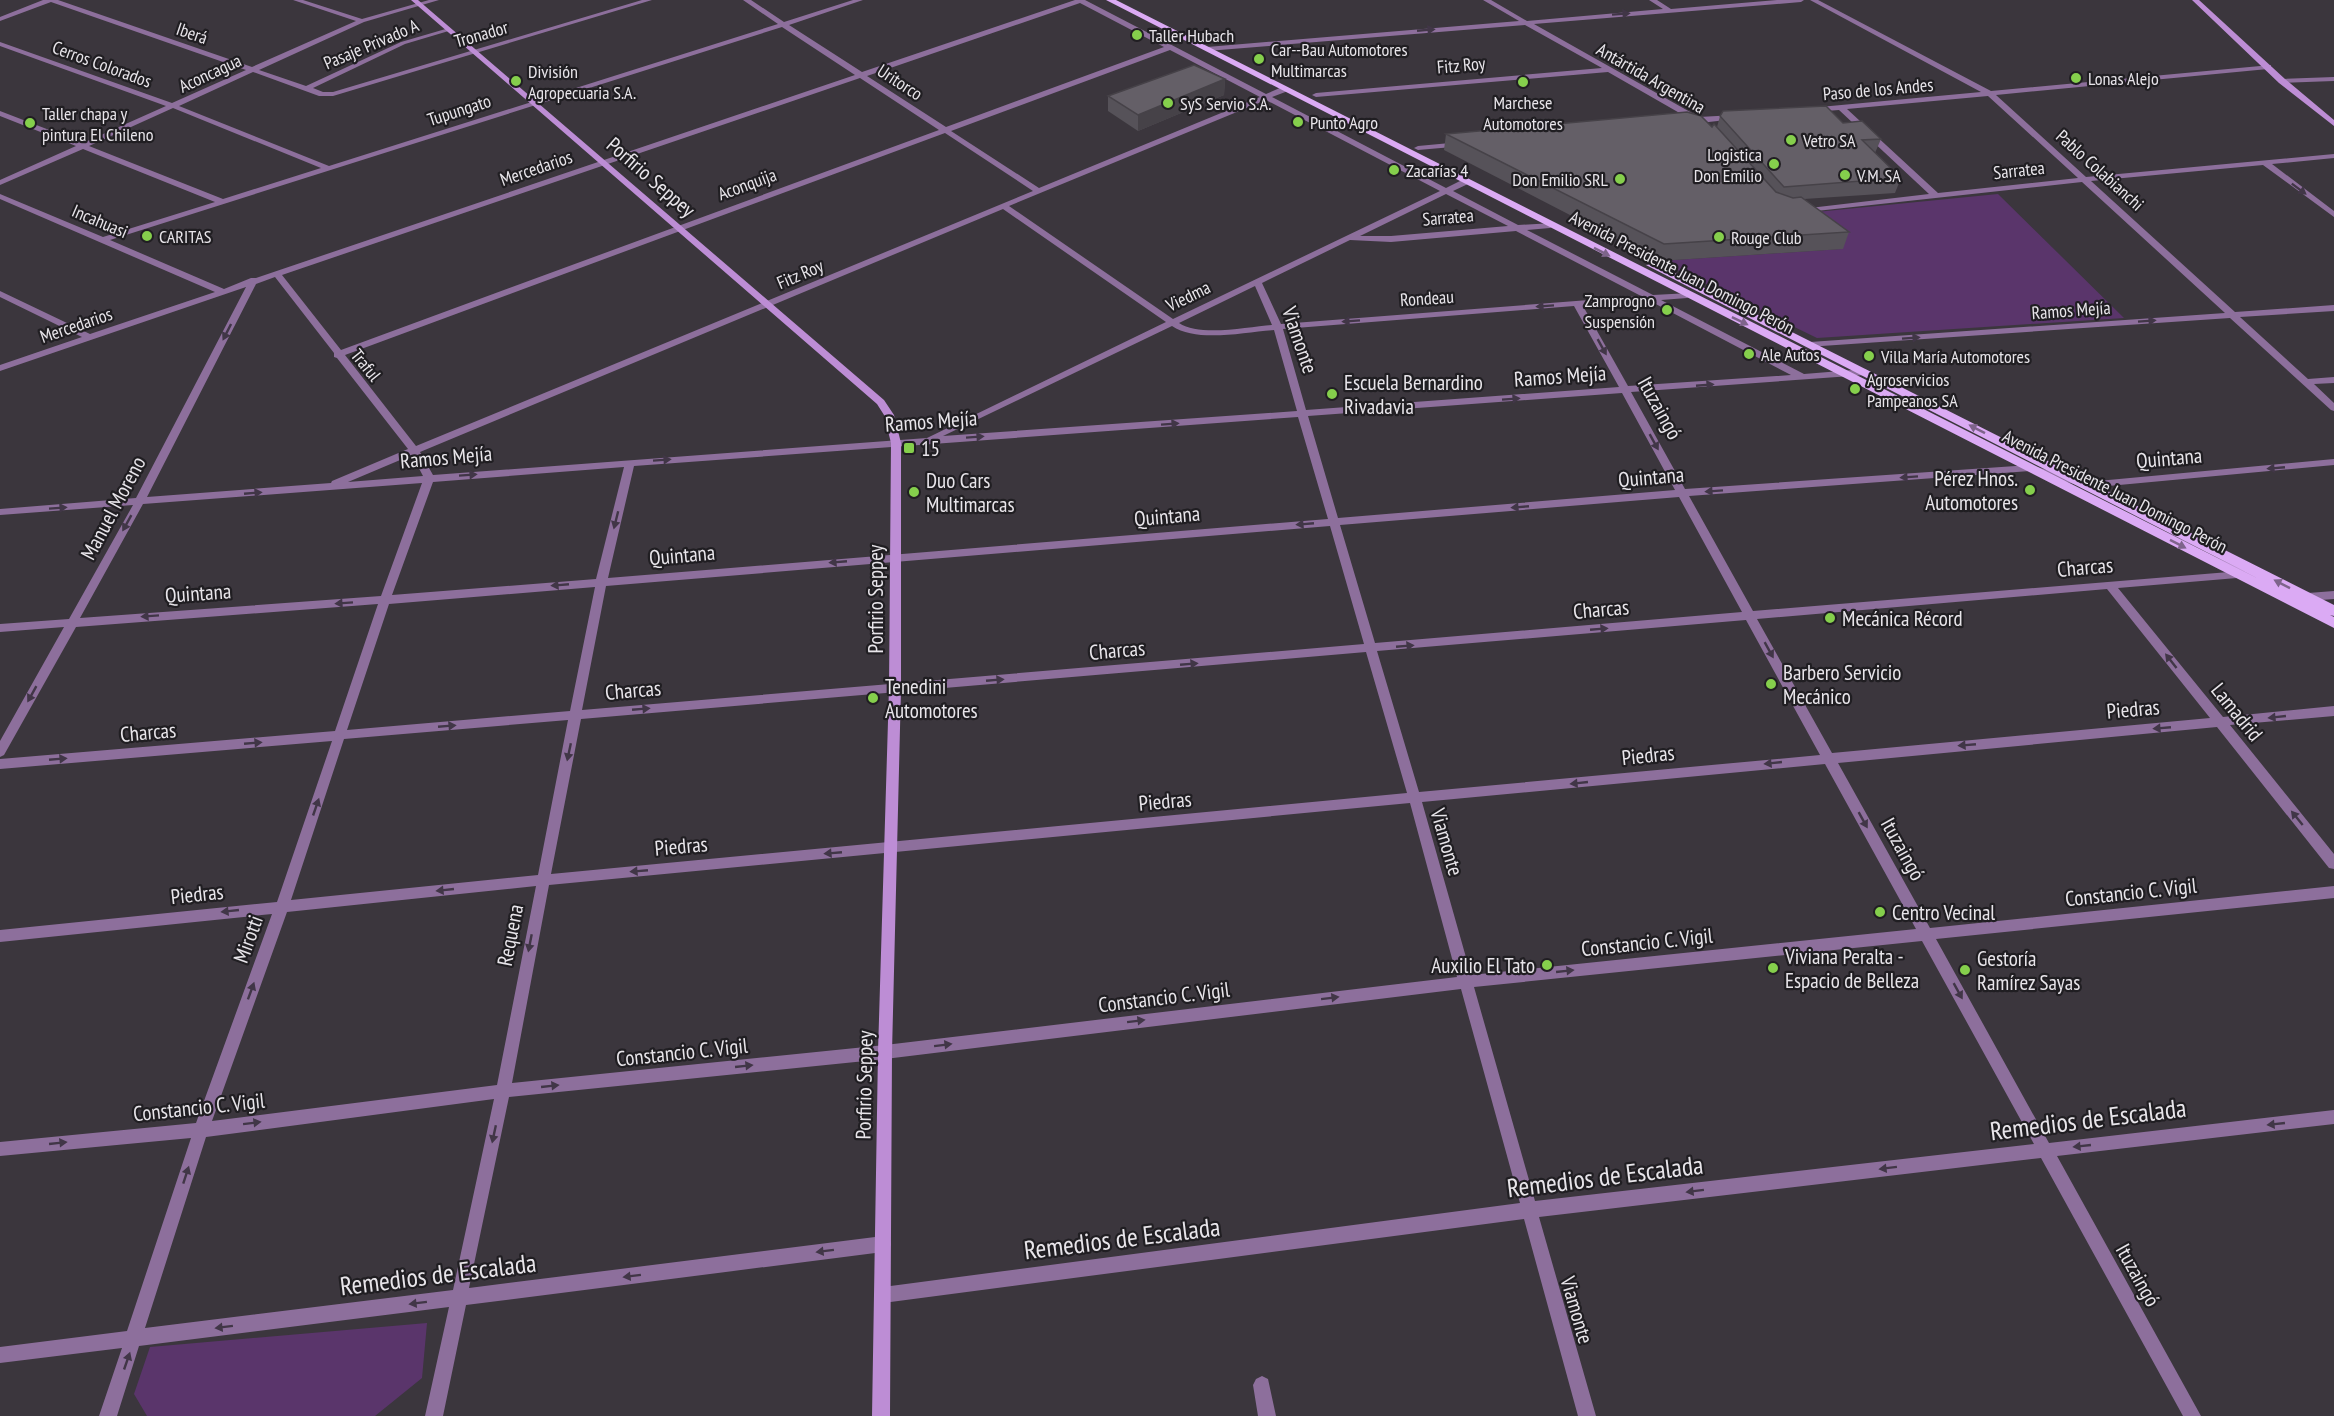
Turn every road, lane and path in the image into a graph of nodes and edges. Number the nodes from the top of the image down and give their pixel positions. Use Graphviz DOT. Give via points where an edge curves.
graph roads {
  1 [pos="51,0"];
  2 [pos="296,0"];
  3 [pos="436,0"];
  4 [pos="649,0"];
  5 [pos="746,0"];
  6 [pos="860,0"];
  7 [pos="1081,0"];
  8 [pos="1110,0"];
  9 [pos="1127,0"];
  10 [pos="1486,0"];
  11 [pos="1652,0"];
  12 [pos="1801,0"];
  13 [pos="1813,0"];
  14 [pos="2195,0"];
  15 [pos="417,2"];
  16 [pos="1828,4"];
  17 [pos="1671,10"];
  18 [pos="0,19"];
  19 [pos="362,21"];
  20 [pos="1524,22"];
  21 [pos="782,24"];
  22 [pos="449,30"];
  23 [pos="0,44"];
  24 [pos="1170,47"];
  25 [pos="1221,47"];
  26 [pos="1207,49"];
  27 [pos="476,51"];
  28 [pos="2268,67"];
  29 [pos="252,70"];
  30 [pos="1610,70"];
  31 [pos="858,74"];
  32 [pos="2334,78"];
  33 [pos="2282,81"];
  34 [pos="306,89"];
  35 [pos="1285,89"];
  36 [pos="1995,93"];
  37 [pos="322,94"];
  38 [pos="1316,95"];
  39 [pos="1266,97"];
  40 [pos="534,102"];
  41 [pos="173,106"];
  42 [pos="1841,108"];
  43 [pos="1806,111"];
  44 [pos="0,113"];
  45 [pos="1746,116"];
  46 [pos="1699,120"];
  47 [pos="1687,121"];
  48 [pos="2334,124"];
  49 [pos="1706,128"];
  50 [pos="945,130"];
  51 [pos="1465,143"];
  52 [pos="83,146"];
  53 [pos="1418,148"];
  54 [pos="2334,156"];
  55 [pos="601,162"];
  56 [pos="2264,162"];
  57 [pos="328,168"];
  58 [pos="2086,179"];
  59 [pos="1465,182"];
  60 [pos="0,183"];
  61 [pos="1037,190"];
  62 [pos="1446,191"];
  63 [pos="0,196"];
  64 [pos="1936,196"];
  65 [pos="221,201"];
  66 [pos="1002,205"];
  67 [pos="1788,210"];
  68 [pos="2334,215"];
  69 [pos="1550,225"];
  70 [pos="677,228"];
  71 [pos="1517,228"];
  72 [pos="1349,238"];
  73 [pos="102,240"];
  74 [pos="276,273"];
  75 [pos="254,280"];
  76 [pos="1257,282"];
  77 [pos="221,291"];
  78 [pos="0,294"];
  79 [pos="1687,295"];
  80 [pos="1651,298"];
  81 [pos="1578,303"];
  82 [pos="769,305"];
  83 [pos="2334,308"];
  84 [pos="2232,315"];
  85 [pos="1173,322"];
  86 [pos="1277,326"];
  87 [pos="89,337"];
  88 [pos="1810,345"];
  89 [pos="337,355"];
  90 [pos="0,368"];
  91 [pos="1866,372"];
  92 [pos="1845,374"];
  93 [pos="1803,377"];
  94 [pos="2334,380"];
  95 [pos="2306,382"];
  96 [pos="1626,391"];
  97 [pos="2334,408"];
  98 [pos="1303,415"];
  99 [pos="926,441"];
  100 [pos="896,442"];
  101 [pos="413,449"];
  102 [pos="2334,462"];
  103 [pos="630,463"];
  104 [pos="2030,468"];
  105 [pos="429,478"];
  106 [pos="2087,485"];
  107 [pos="327,487"];
  108 [pos="1683,494"];
  109 [pos="139,503"];
  110 [pos="0,512"];
  111 [pos="1334,522"];
  112 [pos="896,557"];
  113 [pos="2237,574"];
  114 [pos="601,582"];
  115 [pos="2110,585"];
  116 [pos="2334,594"];
  117 [pos="2308,597"];
  118 [pos="385,600"];
  119 [pos="2334,611"];
  120 [pos="1750,615"];
  121 [pos="73,621"];
  122 [pos="2334,623"];
  123 [pos="0,628"];
  124 [pos="1371,649"];
  125 [pos="895,688"];
  126 [pos="2334,711"];
  127 [pos="577,714"];
  128 [pos="2220,723"];
  129 [pos="340,736"];
  130 [pos="0,752"];
  131 [pos="1828,758"];
  132 [pos="0,764"];
  133 [pos="1415,800"];
  134 [pos="892,847"];
  135 [pos="2334,864"];
  136 [pos="542,880"];
  137 [pos="2334,892"];
  138 [pos="282,906"];
  139 [pos="1926,934"];
  140 [pos="0,936"];
  141 [pos="1466,982"];
  142 [pos="885,1052"];
  143 [pos="503,1091"];
  144 [pos="2334,1117"];
  145 [pos="201,1130"];
  146 [pos="0,1149"];
  147 [pos="2045,1150"];
  148 [pos="1529,1210"];
  149 [pos="883,1244"];
  150 [pos="883,1295"];
  151 [pos="460,1297"];
  152 [pos="135,1338"];
  153 [pos="0,1355"];
  154 [pos="1262,1385"];
  155 [pos="108,1416"];
  156 [pos="434,1416"];
  157 [pos="881,1416"];
  158 [pos="1267,1416"];
  159 [pos="1587,1416"];
  160 [pos="2192,1416"];
  1 -- 18 [label="street"];
  1 -- 29 [label="street, Iberá"];
  2 -- 19 [label="street"];
  3 -- 15 [label="street, Aconcagua"];
  4 -- 27 [label="street, Tronador"];
  5 -- 21 [label="street, Uritorco"];
  6 -- 21 [label="street, Tupungato"];
  7 -- 24 [label="street, Avenida Presidente Juan Domingo Perón"];
  7 -- 31 [label="street, Mercedarios"];
  8 -- 26 [label="main road, Avenida Presidente Juan Domingo Perón"];
  9 -- 25 [label="main road, Avenida Presidente Juan Domingo Perón"];
  10 -- 20 [label="street, Antártida Argentina"];
  11 -- 17 [label="street"];
  12 -- 17 [label="street"];
  13 -- 36 [label="street, Pablo Colabianchi"];
  14 -- 28 [label="main road"];
  15 -- 19 [label="street, Aconcagua"];
  15 -- 22 [label="main road, Porfirio Seppey"];
  16 -- 36 [label="street"];
  20 -- 17 [label="street, one-way"];
  19 -- 29 [label="street, Aconcagua"];
  25 -- 20 [label="street, one-way"];
  20 -- 30 [label="street, Antártida Argentina"];
  21 -- 31 [label="street, Uritorco"];
  21 -- 40 [label="street, Tupungato"];
  22 -- 27 [label="main road, Porfirio Seppey"];
  22 -- 34 [label="street, Pasaje Privado A" via="403,44"];
  23 -- 41 [label="street, Cerros Colorados"];
  24 -- 39 [label="street, Avenida Presidente Juan Domingo Perón"];
  24 -- 50 [label="street, Aconquija"];
  25 -- 26 [label="street"];
  25 -- 38 [label="main road, Avenida Presidente Juan Domingo Perón"];
  26 -- 35 [label="main road, Avenida Presidente Juan Domingo Perón"];
  27 -- 37 [label="street, Tronador"];
  27 -- 40 [label="main road, Porfirio Seppey"];
  28 -- 33 [label="main road"];
  28 -- 36 [label="street, Paso de los Andes"];
  29 -- 34 [label="street, Iberá"];
  29 -- 41 [label="street, Aconcagua"];
  30 -- 38 [label="street, Fitz Roy"];
  30 -- 46 [label="street, Antártida Argentina"];
  31 -- 50 [label="street, Uritorco"];
  31 -- 55 [label="street, Mercedarios"];
  32 -- 33 [label="street"];
  33 -- 48 [label="main road"];
  34 -- 37 [label="street, Iberá"];
  35 -- 39 [label="street, Fitz Roy"];
  35 -- 59 [label="main road, Avenida Presidente Juan Domingo Perón"];
  36 -- 42 [label="street, Paso de los Andes"];
  36 -- 58 [label="street, Pablo Colabianchi"];
  38 -- 53 [label="main road, Avenida Presidente Juan Domingo Perón"];
  39 -- 61 [label="street, Fitz Roy"];
  39 -- 62 [label="street, Avenida Presidente Juan Domingo Perón"];
  40 -- 55 [label="main road, Porfirio Seppey"];
  40 -- 57 [label="street, Tupungato"];
  41 -- 52 [label="street, Aconcagua"];
  41 -- 57 [label="street, Cerros Colorados"];
  42 -- 43 [label="street, Paso de los Andes"];
  42 -- 64 [label="street"];
  44 -- 52 [label="street"];
  45 -- 46 [label="street"];
  46 -- 47 [label="street"];
  46 -- 49 [label="street, Antártida Argentina"];
  50 -- 61 [label="street, Uritorco"];
  50 -- 70 [label="street, Aconquija"];
  51 -- 53 [label="street"];
  52 -- 60 [label="street, Aconcagua"];
  52 -- 65 [label="street"];
  53 -- 88 [label="main road, Avenida Presidente Juan Domingo Perón"];
  54 -- 56 [label="street, Sarratea"];
  55 -- 70 [label="main road, Porfirio Seppey"];
  55 -- 74 [label="street, Mercedarios"];
  56 -- 58 [label="street, Sarratea"];
  56 -- 68 [label="street, one-way"];
  57 -- 65 [label="street, Tupungato"];
  58 -- 64 [label="street, Sarratea"];
  58 -- 84 [label="street, Pablo Colabianchi"];
  59 -- 62 [label="street, Viedma"];
  59 -- 69 [label="main road, Avenida Presidente Juan Domingo Perón"];
  61 -- 66 [label="street, Fitz Roy"];
  62 -- 71 [label="street, Avenida Presidente Juan Domingo Perón"];
  62 -- 72 [label="street, Viedma"];
  63 -- 73 [label="street, Incahuasi"];
  64 -- 67 [label="street, Sarratea"];
  65 -- 73 [label="street, Tupungato"];
  66 -- 82 [label="street, Fitz Roy"];
  66 -- 85 [label="street"];
  69 -- 71 [label="street, Sarratea"];
  69 -- 79 [label="main road, Avenida Presidente Juan Domingo Perón, one-way"];
  70 -- 82 [label="main road, Porfirio Seppey"];
  70 -- 89 [label="street, Aconquija"];
  71 -- 72 [label="street, Sarratea" via="1391,239"];
  71 -- 80 [label="street, Avenida Presidente Juan Domingo Perón"];
  72 -- 76 [label="street, Viedma"];
  73 -- 77 [label="street, Incahuasi"];
  74 -- 75 [label="street, Mercedarios"];
  74 -- 89 [label="street, Traful"];
  75 -- 77 [label="street, Mercedarios"];
  75 -- 109 [label="street, Manuel Moreno, one-way"];
  76 -- 85 [label="street, Viedma"];
  76 -- 86 [label="street, Viamonte"];
  77 -- 87 [label="street, Mercedarios"];
  78 -- 87 [label="street"];
  79 -- 80 [label="street, Rondeau"];
  79 -- 92 [label="main road, Avenida Presidente Juan Domingo Perón, one-way"];
  80 -- 81 [label="street, Rondeau"];
  80 -- 93 [label="street, Avenida Presidente Juan Domingo Perón"];
  81 -- 86 [label="street, Rondeau, one-way"];
  81 -- 96 [label="street, Ituzaingó, one-way"];
  82 -- 100 [label="main road, Porfirio Seppey" via="880,402 889,415"];
  82 -- 101 [label="street, Fitz Roy"];
  83 -- 84 [label="street, Ramos Mejía"];
  88 -- 84 [label="street, Ramos Mejía, one-way"];
  84 -- 95 [label="street, Pablo Colabianchi"];
  85 -- 86 [label="street, Rondeau" via="1184,330 1199,333"];
  85 -- 99 [label="street, Viedma"];
  86 -- 98 [label="street, Viamonte"];
  87 -- 90 [label="street, Mercedarios"];
  88 -- 91 [label="main road, Avenida Presidente Juan Domingo Perón"];
  89 -- 101 [label="street, Traful"];
  91 -- 92 [label="street, Ramos Mejía"];
  106 -- 91 [label="main road, Avenida Presidente Juan Domingo Perón, one-way"];
  92 -- 93 [label="street, Ramos Mejía"];
  92 -- 104 [label="main road, Avenida Presidente Juan Domingo Perón"];
  96 -- 93 [label="street, Ramos Mejía, one-way"];
  94 -- 95 [label="street"];
  95 -- 97 [label="street, Pablo Colabianchi"];
  98 -- 96 [label="street, Ramos Mejía, one-way"];
  96 -- 108 [label="street, Ituzaingó, one-way"];
  99 -- 98 [label="street, Ramos Mejía, one-way"];
  98 -- 111 [label="street, Viamonte"];
  99 -- 100 [label="street, Ramos Mejía"];
  103 -- 100 [label="street, Ramos Mejía, one-way"];
  100 -- 112 [label="main road, Porfirio Seppey"];
  101 -- 105 [label="street, Traful"];
  101 -- 107 [label="street, Fitz Roy"];
  102 -- 106 [label="street, Quintana, one-way"];
  105 -- 103 [label="street, Ramos Mejía, one-way"];
  103 -- 114 [label="street, Requena, one-way"];
  104 -- 106 [label="street, Quintana"];
  104 -- 108 [label="street, Quintana, one-way"];
  104 -- 113 [label="main road, Avenida Presidente Juan Domingo Perón, one-way"];
  105 -- 107 [label="street, Ramos Mejía"];
  105 -- 118 [label="street, Mirotti"];
  117 -- 106 [label="main road, Avenida Presidente Juan Domingo Perón, one-way"];
  109 -- 107 [label="street, Ramos Mejía, one-way"];
  108 -- 111 [label="street, Quintana, one-way"];
  108 -- 120 [label="street, Ituzaingó"];
  110 -- 109 [label="street, Ramos Mejía, one-way"];
  109 -- 121 [label="street, Manuel Moreno, one-way"];
  111 -- 112 [label="street, Quintana, one-way"];
  111 -- 124 [label="street, Viamonte"];
  112 -- 114 [label="street, Quintana, one-way"];
  112 -- 125 [label="main road, Porfirio Seppey"];
  113 -- 115 [label="street, Charcas"];
  113 -- 122 [label="main road, Avenida Presidente Juan Domingo Perón"];
  114 -- 118 [label="street, Quintana, one-way"];
  114 -- 127 [label="street, Requena"];
  115 -- 120 [label="street, Charcas"];
  128 -- 115 [label="street, Lamadrid, one-way"];
  116 -- 117 [label="street"];
  117 -- 119 [label="main road, Avenida Presidente Juan Domingo Perón"];
  118 -- 121 [label="street, Quintana, one-way"];
  118 -- 129 [label="street, Mirotti"];
  124 -- 120 [label="street, Charcas, one-way"];
  120 -- 131 [label="street, Ituzaingó, one-way"];
  121 -- 123 [label="street, Quintana"];
  121 -- 130 [label="street, Manuel Moreno, one-way"];
  125 -- 124 [label="street, Charcas, one-way"];
  124 -- 133 [label="street, Viamonte"];
  127 -- 125 [label="street, Charcas, one-way"];
  125 -- 134 [label="main road, Porfirio Seppey"];
  126 -- 128 [label="street, Piedras, one-way"];
  129 -- 127 [label="street, Charcas, one-way"];
  127 -- 136 [label="street, Requena, one-way"];
  128 -- 131 [label="street, Piedras, one-way"];
  135 -- 128 [label="street, Lamadrid, one-way"];
  132 -- 129 [label="street, Charcas, one-way"];
  138 -- 129 [label="street, Mirotti, one-way"];
  131 -- 133 [label="street, Piedras, one-way"];
  131 -- 139 [label="street, Ituzaingó, one-way"];
  133 -- 134 [label="street, Piedras"];
  133 -- 141 [label="street, Viamonte"];
  134 -- 136 [label="street, Piedras, one-way"];
  134 -- 142 [label="main road, Porfirio Seppey"];
  136 -- 138 [label="street, Piedras, one-way"];
  136 -- 143 [label="street, Requena, one-way"];
  137 -- 139 [label="street, Constancio C. Vigil"];
  138 -- 140 [label="street, Piedras, one-way"];
  145 -- 138 [label="street, Mirotti, one-way"];
  141 -- 139 [label="street, Constancio C. Vigil, one-way"];
  139 -- 147 [label="street, Ituzaingó, one-way"];
  142 -- 141 [label="street, Constancio C. Vigil, one-way"];
  141 -- 148 [label="street, Viamonte"];
  143 -- 142 [label="street, Constancio C. Vigil, one-way"];
  142 -- 149 [label="main road, Porfirio Seppey"];
  145 -- 143 [label="street, Constancio C. Vigil, one-way"];
  143 -- 151 [label="street, Requena, one-way"];
  144 -- 147 [label="street, Remedios de Escalada, one-way"];
  146 -- 145 [label="street, Constancio C. Vigil, one-way"];
  152 -- 145 [label="street, Mirotti, one-way"];
  147 -- 148 [label="street, Remedios de Escalada, one-way"];
  147 -- 160 [label="street, Ituzaingó"];
  148 -- 150 [label="street, Remedios de Escalada"];
  148 -- 159 [label="street, Viamonte"];
  149 -- 150 [label="main road, Porfirio Seppey"];
  149 -- 151 [label="street, Remedios de Escalada, one-way"];
  150 -- 157 [label="main road, Porfirio Seppey"];
  151 -- 152 [label="street, Remedios de Escalada, one-way"];
  151 -- 156 [label="street, Requena"];
  152 -- 153 [label="street, Remedios de Escalada"];
  155 -- 152 [label="street, Mirotti, one-way"];
  154 -- 158 [label="street"];
}
